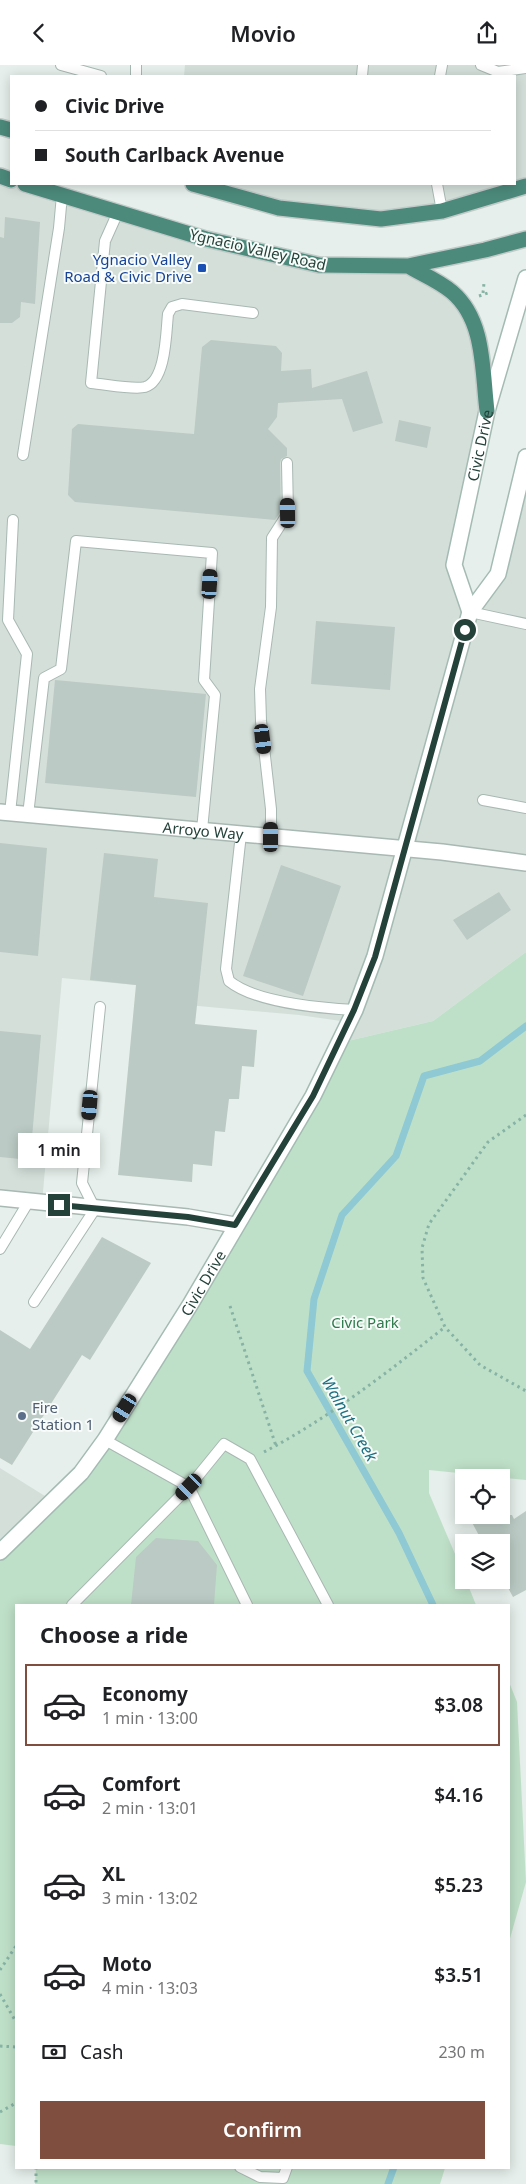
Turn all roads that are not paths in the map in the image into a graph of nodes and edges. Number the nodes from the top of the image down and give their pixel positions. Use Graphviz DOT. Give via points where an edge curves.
graph roads {
  1 [pos="61,65"];
  2 [pos="481,65"];
  3 [pos="526,68"];
  4 [pos="97,75"];
  5 [pos="28,185"];
  6 [pos="197,185"];
  7 [pos="438,185"];
  8 [pos="526,186"];
  9 [pos="62,195"];
  10 [pos="442,211"];
  11 [pos="118,212"];
  12 [pos="526,239"];
  13 [pos="408,266"];
  14 [pos="526,279"];
  15 [pos="254,313"];
  16 [pos="487,411"];
  17 [pos="23,455"];
  18 [pos="526,457"];
  19 [pos="287,463"];
  20 [pos="13,520"];
  21 [pos="470,612"];
  22 [pos="526,623"];
  23 [pos="483,800"];
  24 [pos="526,808"];
  25 [pos="5,813"];
  26 [pos="28,815"];
  27 [pos="202,831"];
  28 [pos="241,834"];
  29 [pos="271,837"];
  30 [pos="406,849"];
  31 [pos="526,863"];
  32 [pos="100,1007"];
  33 [pos="354,1010"];
  34 [pos="0,1198"];
  35 [pos="29,1201"];
  36 [pos="94,1209"];
  37 [pos="235,1225"];
  38 [pos="0,1249"];
  39 [pos="34,1302"];
  40 [pos="105,1440"];
  41 [pos="189,1487"];
  42 [pos="0,1552"];
  43 [pos="73,1604"];
  44 [pos="247,1604"];
  45 [pos="327,1604"];
  46 [pos="244,2169"];
  47 [pos="285,2169"];
  1 -- 4 [label="lane"];
  2 -- 3 [label="lane" via="498,72"];
  5 -- 9 [label="highway, Ygnacio Valley Road"];
  6 -- 10 [label="highway" via="279,208 381,219"];
  7 -- 10 [label="lane"];
  8 -- 10 [label="highway"];
  9 -- 11 [label="highway, Ygnacio Valley Road"];
  9 -- 17 [label="lane"];
  11 -- 13 [label="highway, Ygnacio Valley Road" via="206,239 319,265"];
  11 -- 15 [label="lane" via="104,241 91,383 144,387 156,381 172,307 182,304"];
  12 -- 13 [label="highway, Ygnacio Valley Road"];
  13 -- 16 [label="highway" via="450,291 465,305 474,321"];
  14 -- 16 [label="main road, Civic Drive"];
  16 -- 21 [label="main road, Civic Drive" via="454,565"];
  18 -- 21 [label="main road, Civic Drive" via="498,574"];
  19 -- 29 [label="lane" via="288,513 272,538 271,607 260,689"];
  20 -- 25 [label="lane" via="8,620 27,653"];
  21 -- 22 [label="lane"];
  21 -- 30 [label="main road, Civic Drive"];
  23 -- 24 [label="lane"];
  25 -- 26 [label="main road, Arroyo Way"];
  26 -- 27 [label="main road, Arroyo Way"];
  26 -- 27 [label="lane" via="44,679 61,669 76,541 212,553 204,680 215,695"];
  27 -- 28 [label="main road, Arroyo Way"];
  28 -- 29 [label="main road, Arroyo Way"];
  28 -- 33 [label="lane" via="226,969 229,981 246,992 311,1008"];
  29 -- 30 [label="main road, Arroyo Way"];
  30 -- 31 [label="main road, Arroyo Way"];
  30 -- 33 [label="main road, Civic Drive" via="375,957"];
  32 -- 36 [label="lane" via="82,1183"];
  33 -- 37 [label="main road, Civic Drive" via="313,1096"];
  34 -- 35 [label="main road"];
  35 -- 36 [label="main road"];
  35 -- 38 [label="lane"];
  36 -- 37 [label="main road" via="188,1217"];
  36 -- 39 [label="lane"];
  37 -- 40 [label="main road, Civic Drive" via="190,1305"];
  40 -- 41 [label="lane"];
  40 -- 42 [label="main road, Civic Drive" via="82,1473"];
  41 -- 43 [label="lane"];
  41 -- 44 [label="lane"];
  41 -- 45 [label="lane" via="224,1444 250,1459"];
  46 -- 47 [label="lane" via="260,2177 283,2177"];
}
